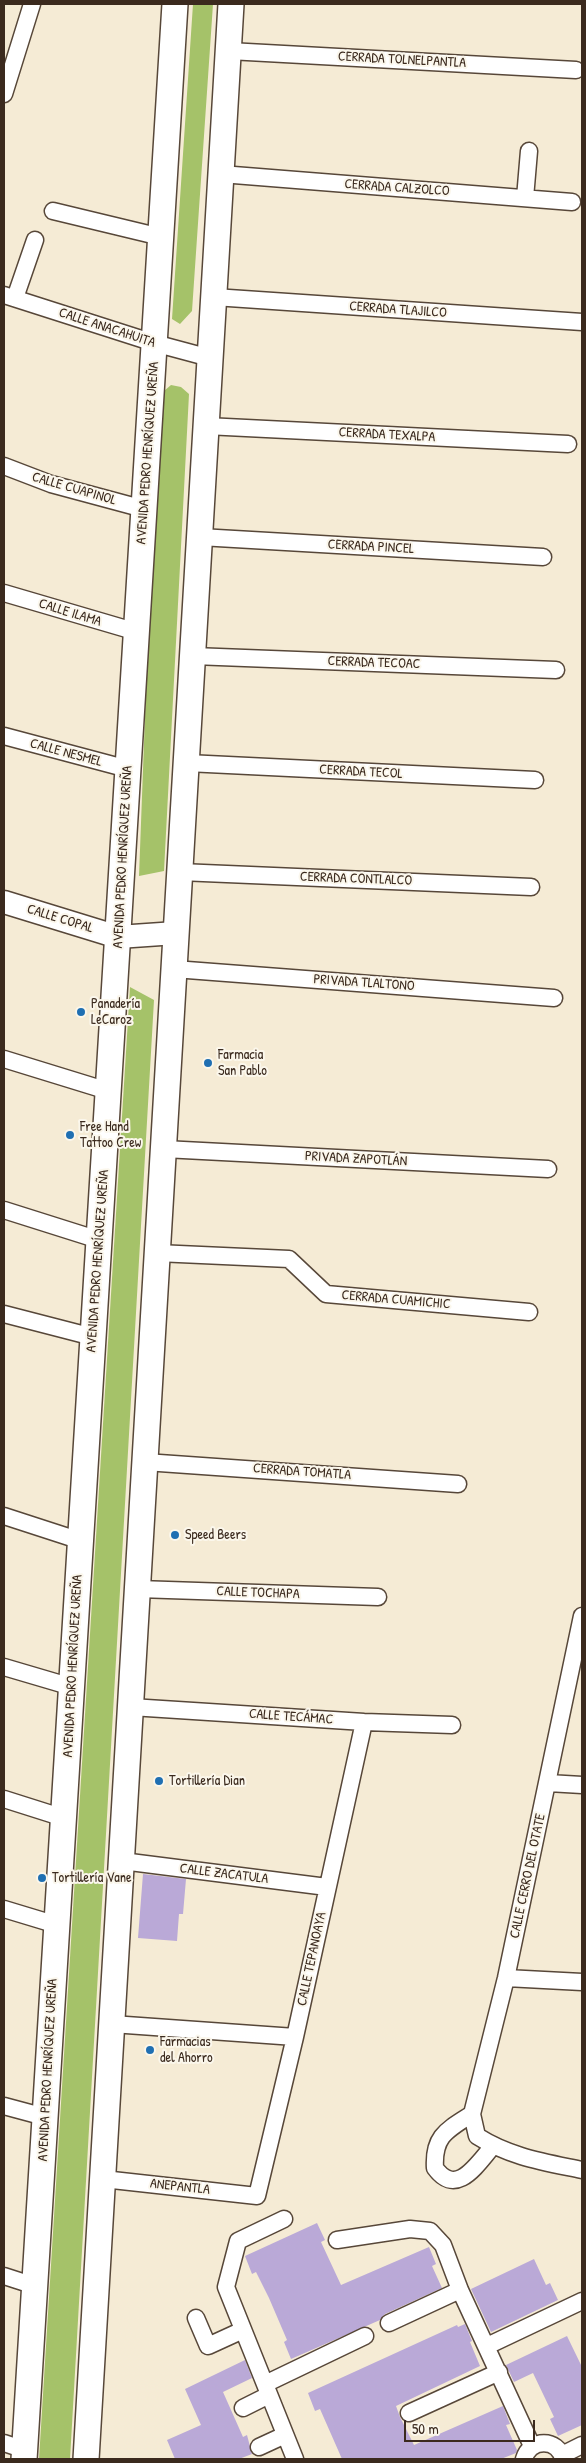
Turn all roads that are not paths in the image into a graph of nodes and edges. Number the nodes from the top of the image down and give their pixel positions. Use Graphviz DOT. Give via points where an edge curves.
graph roads {
  1 [pos="32,4"];
  2 [pos="175,4"];
  3 [pos="231,4"];
  4 [pos="228,51"];
  5 [pos="576,70"];
  6 [pos="4,94"];
  7 [pos="529,151"];
  8 [pos="221,174"];
  9 [pos="525,198"];
  10 [pos="572,202"];
  11 [pos="53,211"];
  12 [pos="161,237"];
  13 [pos="35,240"];
  14 [pos="9,297"];
  15 [pos="214,297"];
  16 [pos="582,322"];
  17 [pos="154,343"];
  18 [pos="210,358"];
  19 [pos="206,426"];
  20 [pos="568,444"];
  21 [pos="4,466"];
  22 [pos="144,509"];
  23 [pos="200,536"];
  24 [pos="543,557"];
  25 [pos="4,593"];
  26 [pos="137,632"];
  27 [pos="193,656"];
  28 [pos="556,670"];
  29 [pos="4,736"];
  30 [pos="186,763"];
  31 [pos="128,769"];
  32 [pos="535,780"];
  33 [pos="180,872"];
  34 [pos="531,887"];
  35 [pos="4,902"];
  36 [pos="176,933"];
  37 [pos="118,937"];
  38 [pos="174,969"];
  39 [pos="554,998"];
  40 [pos="4,1059"];
  41 [pos="108,1091"];
  42 [pos="164,1149"];
  43 [pos="548,1169"];
  44 [pos="4,1210"];
  45 [pos="99,1240"];
  46 [pos="157,1253"];
  47 [pos="529,1312"];
  48 [pos="4,1314"];
  49 [pos="93,1337"];
  50 [pos="145,1462"];
  51 [pos="458,1484"];
  52 [pos="4,1516"];
  53 [pos="81,1541"];
  54 [pos="138,1589"];
  55 [pos="378,1597"];
  56 [pos="582,1616"];
  57 [pos="4,1667"];
  58 [pos="72,1687"];
  59 [pos="131,1707"];
  60 [pos="364,1722"];
  61 [pos="452,1725"];
  62 [pos="548,1783"];
  63 [pos="582,1785"];
  64 [pos="4,1799"];
  65 [pos="64,1818"];
  66 [pos="122,1861"];
  67 [pos="327,1887"];
  68 [pos="4,1909"];
  69 [pos="57,1925"];
  70 [pos="506,1978"];
  71 [pos="582,1982"];
  72 [pos="112,2024"];
  73 [pos="295,2037"];
  74 [pos="4,2106"];
  75 [pos="472,2114"];
  76 [pos="45,2117"];
  77 [pos="493,2146"];
  78 [pos="582,2170"];
  79 [pos="103,2179"];
  80 [pos="257,2196"];
  81 [pos="284,2219"];
  82 [pos="337,2240"];
  83 [pos="4,2276"];
  84 [pos="35,2286"];
  85 [pos="460,2290"];
  86 [pos="582,2302"];
  87 [pos="196,2318"];
  88 [pos="389,2323"];
  89 [pos="243,2330"];
  90 [pos="365,2336"];
  91 [pos="487,2346"];
  92 [pos="499,2372"];
  93 [pos="267,2390"];
  94 [pos="243,2408"];
  95 [pos="409,2413"];
  96 [pos="285,2435"];
  97 [pos="582,2444"];
  98 [pos="259,2447"];
  99 [pos="18,2451"];
  100 [pos="528,2453"];
  101 [pos="563,2457"];
  102 [pos="86,2459"];
  103 [pos="295,2459"];
  1 -- 6 [label="street"];
  2 -- 12 [label="main road, AVENIDA PEDRO HENRÍQUEZ UREÑA"];
  3 -- 4 [label="main road"];
  4 -- 5 [label="street, CERRADA TOLNELPANTLA"];
  4 -- 8 [label="main road"];
  7 -- 9 [label="street"];
  8 -- 9 [label="street, CERRADA CALZOLCO"];
  8 -- 15 [label="main road"];
  9 -- 10 [label="street, CERRADA CALZOLCO"];
  11 -- 12 [label="street"];
  12 -- 17 [label="main road, AVENIDA PEDRO HENRÍQUEZ UREÑA"];
  13 -- 14 [label="street"];
  14 -- 17 [label="street, CALLE ANACAHUITA"];
  15 -- 16 [label="street, CERRADA TLAJILCO"];
  15 -- 18 [label="main road"];
  17 -- 18 [label="street, CALLE ANACAHUITA"];
  17 -- 22 [label="main road, AVENIDA PEDRO HENRÍQUEZ UREÑA"];
  18 -- 19 [label="main road"];
  19 -- 20 [label="street, CERRADA TEXALPA"];
  19 -- 23 [label="main road"];
  21 -- 22 [label="street, CALLE CUAPINOL" via="51,484"];
  22 -- 26 [label="main road, AVENIDA PEDRO HENRÍQUEZ UREÑA"];
  23 -- 24 [label="street, CERRADA PINCEL"];
  23 -- 27 [label="main road"];
  25 -- 26 [label="street, CALLE ILAMA"];
  26 -- 31 [label="main road, AVENIDA PEDRO HENRÍQUEZ UREÑA"];
  27 -- 28 [label="street, CERRADA TECOAC"];
  27 -- 30 [label="main road"];
  29 -- 31 [label="street, CALLE NESMEL"];
  30 -- 32 [label="street, CERRADA TECOL"];
  30 -- 33 [label="main road"];
  31 -- 37 [label="main road, AVENIDA PEDRO HENRÍQUEZ UREÑA"];
  33 -- 34 [label="street, CERRADA CONTLALCO"];
  33 -- 36 [label="main road"];
  35 -- 37 [label="street, CALLE COPAL"];
  36 -- 37 [label="street, CALLE COPAL"];
  36 -- 38 [label="main road"];
  37 -- 41 [label="main road, AVENIDA PEDRO HENRÍQUEZ UREÑA"];
  38 -- 39 [label="street, PRIVADA TLALTONO"];
  38 -- 42 [label="main road"];
  40 -- 41 [label="street"];
  41 -- 45 [label="main road, AVENIDA PEDRO HENRÍQUEZ UREÑA"];
  42 -- 43 [label="street, PRIVADA ZAPOTLÁN"];
  42 -- 46 [label="main road"];
  44 -- 45 [label="street"];
  45 -- 49 [label="main road, AVENIDA PEDRO HENRÍQUEZ UREÑA"];
  46 -- 47 [label="street, CERRADA CUAMICHIC" via="290,1260 326,1294"];
  46 -- 50 [label="main road"];
  48 -- 49 [label="street"];
  49 -- 53 [label="main road, AVENIDA PEDRO HENRÍQUEZ UREÑA"];
  50 -- 51 [label="street, CERRADA TOMATLA"];
  50 -- 54 [label="main road"];
  52 -- 53 [label="street"];
  53 -- 58 [label="main road, AVENIDA PEDRO HENRÍQUEZ UREÑA"];
  54 -- 55 [label="street, CALLE TOCHAPA"];
  54 -- 59 [label="main road"];
  56 -- 62 [label="street, CALLE CERRO DEL OTATE"];
  57 -- 58 [label="street"];
  58 -- 65 [label="main road, AVENIDA PEDRO HENRÍQUEZ UREÑA"];
  59 -- 60 [label="street, CALLE TECÁMAC"];
  59 -- 66 [label="main road"];
  60 -- 61 [label="street, CALLE TECÁMAC"];
  60 -- 67 [label="street, CALLE TEPANOAYA"];
  62 -- 63 [label="street"];
  62 -- 70 [label="street, CALLE CERRO DEL OTATE"];
  64 -- 65 [label="street"];
  65 -- 69 [label="main road, AVENIDA PEDRO HENRÍQUEZ UREÑA"];
  66 -- 67 [label="street, CALLE ZACATULA"];
  66 -- 72 [label="main road"];
  67 -- 73 [label="street, CALLE TEPANOAYA"];
  68 -- 69 [label="street"];
  69 -- 76 [label="main road, AVENIDA PEDRO HENRÍQUEZ UREÑA"];
  70 -- 71 [label="street"];
  70 -- 75 [label="street, CALLE CERRO DEL OTATE"];
  72 -- 73 [label="street"];
  72 -- 79 [label="main road"];
  73 -- 80 [label="street, CALLE TEPANOAYA"];
  74 -- 76 [label="street"];
  75 -- 77 [label="street, CALLE CERRO DEL OTATE" via="477,2136"];
  75 -- 77 [label="street" via="437,2142 435,2168 442,2178 453,2181 465,2177"];
  76 -- 84 [label="main road, AVENIDA PEDRO HENRÍQUEZ UREÑA"];
  77 -- 78 [label="street" via="524,2158"];
  79 -- 80 [label="street, ANEPANTLA"];
  79 -- 102 [label="main road"];
  81 -- 89 [label="street" via="238,2241 226,2287"];
  82 -- 85 [label="street" via="410,2229 430,2231 443,2245"];
  83 -- 84 [label="street"];
  84 -- 99 [label="main road, AVENIDA PEDRO HENRÍQUEZ UREÑA"];
  85 -- 88 [label="street"];
  85 -- 91 [label="street"];
  86 -- 91 [label="street"];
  87 -- 89 [label="street" via="208,2346"];
  89 -- 93 [label="street"];
  90 -- 93 [label="street"];
  91 -- 92 [label="street"];
  92 -- 95 [label="street"];
  92 -- 100 [label="street"];
  93 -- 94 [label="street"];
  93 -- 96 [label="street"];
  96 -- 98 [label="street"];
  96 -- 103 [label="street"];
  97 -- 101 [label="street"];
  100 -- 101 [label="street" via="538,2444 549,2444"];
}
